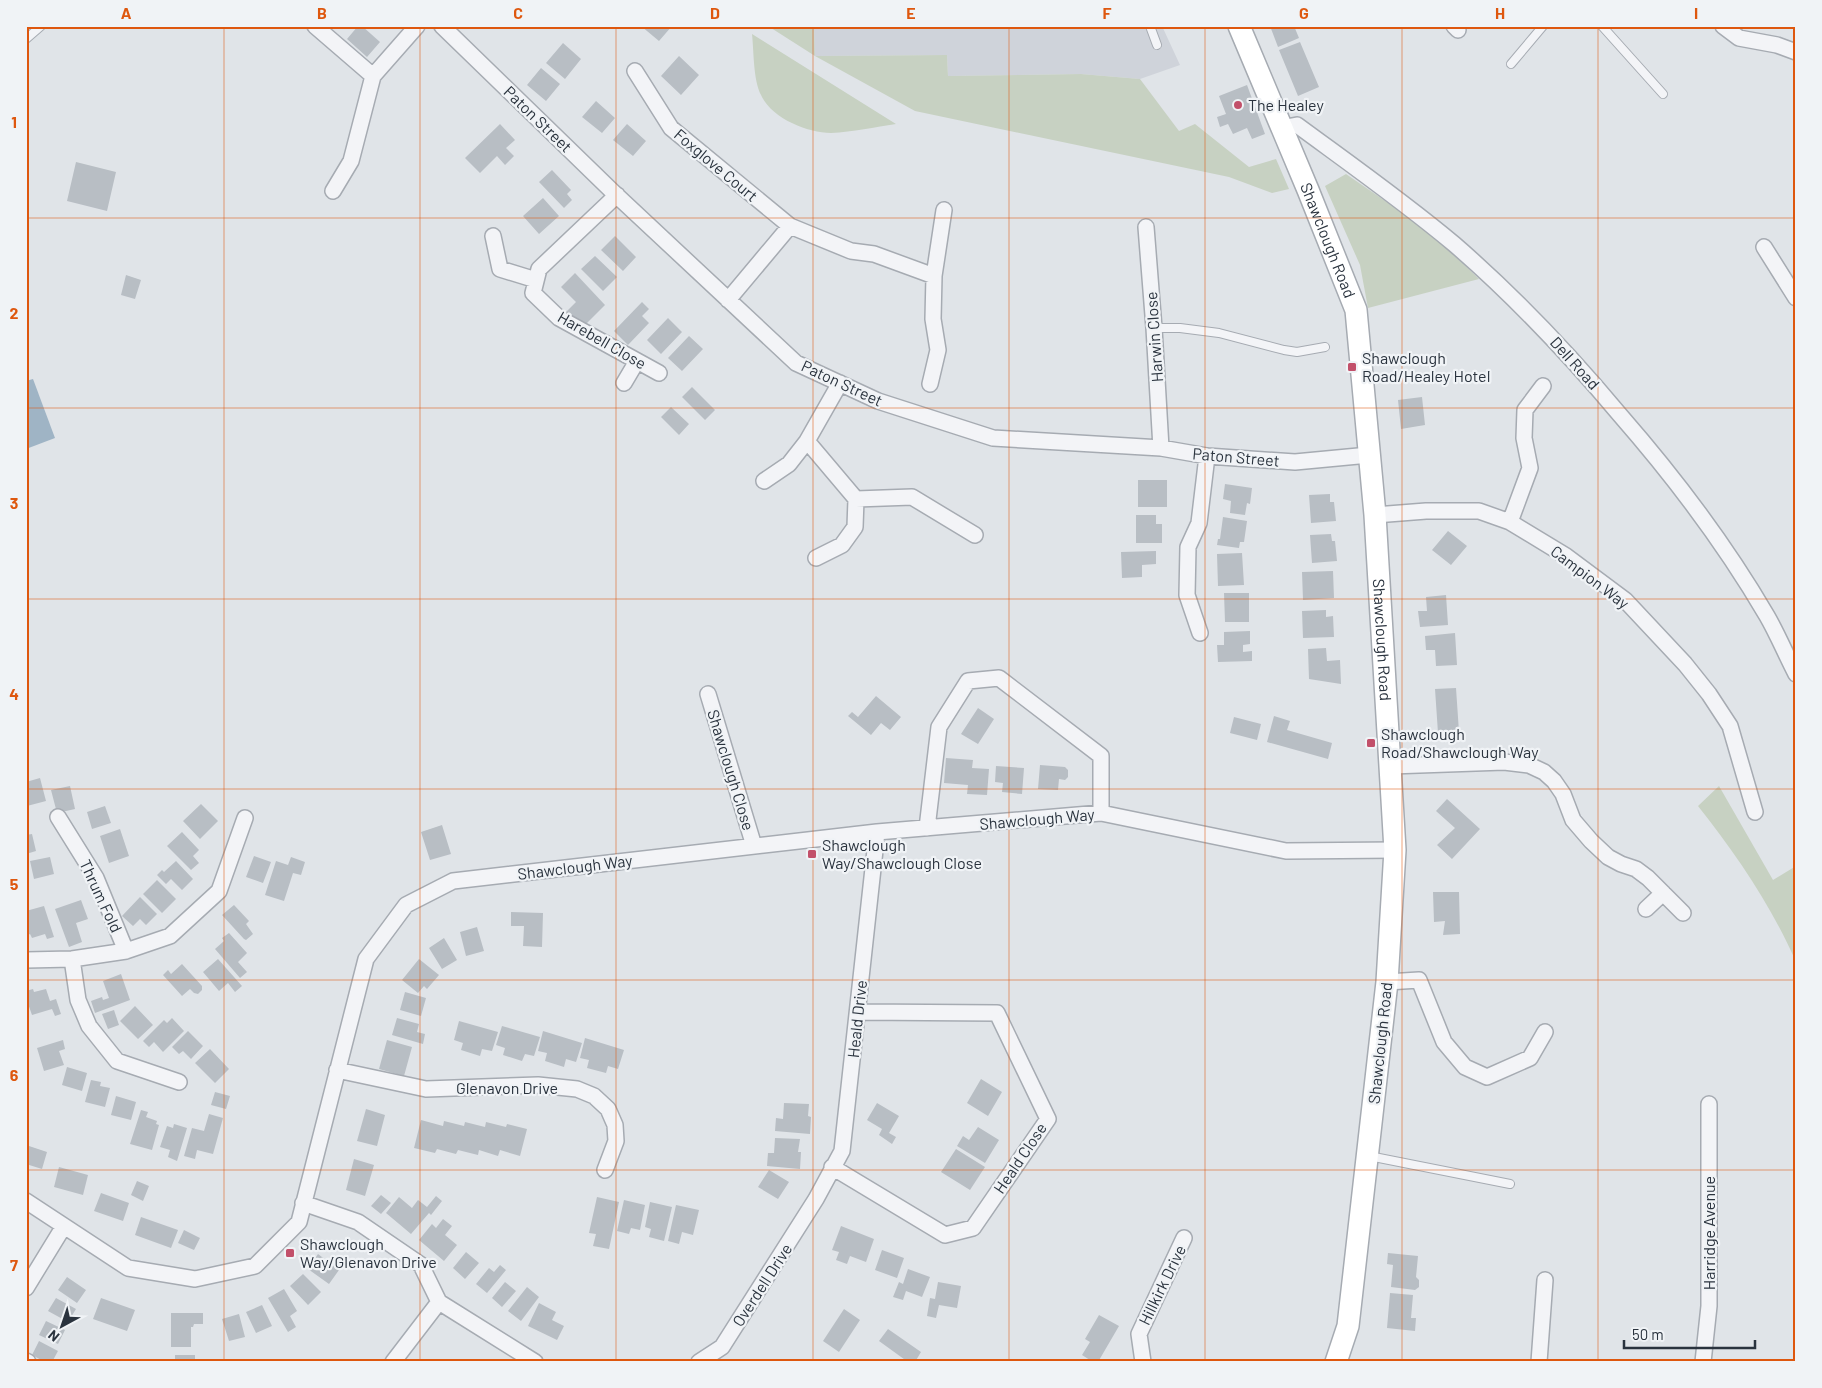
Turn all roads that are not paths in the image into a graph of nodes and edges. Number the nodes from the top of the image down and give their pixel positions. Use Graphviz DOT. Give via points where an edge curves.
graph roads {
  1 [pos="41,26"];
  2 [pos="315,26"];
  3 [pos="417,26"];
  4 [pos="442,26"];
  5 [pos="1150,26"];
  6 [pos="1239,26"];
  7 [pos="1543,26"];
  8 [pos="1602,26"];
  9 [pos="1723,26"];
  10 [pos="26,39"];
  11 [pos="1157,45"];
  12 [pos="1796,52"];
  13 [pos="1510,64"];
  14 [pos="635,72"];
  15 [pos="373,76"];
  16 [pos="1663,94"];
  17 [pos="1281,128"];
  18 [pos="333,191"];
  19 [pos="617,195"];
  20 [pos="944,210"];
  21 [pos="790,226"];
  22 [pos="1146,227"];
  23 [pos="493,236"];
  24 [pos="1764,247"];
  25 [pos="934,276"];
  26 [pos="536,280"];
  27 [pos="1796,298"];
  28 [pos="728,300"];
  29 [pos="1154,328"];
  30 [pos="1325,347"];
  31 [pos="637,361"];
  32 [pos="659,373"];
  33 [pos="840,383"];
  34 [pos="624,384"];
  35 [pos="930,384"];
  36 [pos="1543,386"];
  37 [pos="807,441"];
  38 [pos="1161,448"];
  39 [pos="1369,455"];
  40 [pos="1207,456"];
  41 [pos="764,480"];
  42 [pos="856,499"];
  43 [pos="1375,515"];
  44 [pos="1510,522"];
  45 [pos="975,535"];
  46 [pos="816,558"];
  47 [pos="1200,633"];
  48 [pos="1796,674"];
  49 [pos="708,694"];
  50 [pos="1391,766"];
  51 [pos="1756,812"];
  52 [pos="1101,813"];
  53 [pos="58,816"];
  54 [pos="245,818"];
  55 [pos="926,828"];
  56 [pos="877,832"];
  57 [pos="754,846"];
  58 [pos="1395,850"];
  59 [pos="1663,893"];
  60 [pos="1646,909"];
  61 [pos="1683,913"];
  62 [pos="126,951"];
  63 [pos="72,959"];
  64 [pos="26,960"];
  65 [pos="1387,982"];
  66 [pos="858,1012"];
  67 [pos="1546,1032"];
  68 [pos="337,1070"];
  69 [pos="178,1082"];
  70 [pos="1709,1104"];
  71 [pos="1367,1156"];
  72 [pos="832,1167"];
  73 [pos="605,1170"];
  74 [pos="1510,1184"];
  75 [pos="816,1200"];
  76 [pos="26,1201"];
  77 [pos="303,1203"];
  78 [pos="64,1226"];
  79 [pos="1184,1238"];
  80 [pos="1545,1280"];
  81 [pos="26,1288"];
  82 [pos="439,1302"];
  83 [pos="393,1362"];
  84 [pos="535,1362"];
  85 [pos="699,1362"];
  86 [pos="1143,1362"];
  87 [pos="1336,1362"];
  88 [pos="1539,1362"];
  89 [pos="1703,1362"];
  1 -- 10 [label="lane"];
  2 -- 15 [label="street"];
  3 -- 15 [label="street"];
  4 -- 19 [label="street, Paton Street"];
  5 -- 11 [label="lane"];
  6 -- 17 [label="main road, Shawclough Road"];
  7 -- 13 [label="lane"];
  8 -- 16 [label="lane"];
  9 -- 12 [label="street" via="1739,38"];
  14 -- 21 [label="street, Foxglove Court" via="671,128"];
  15 -- 18 [label="street" via="351,160"];
  17 -- 39 [label="main road, Shawclough Road" via="1356,310"];
  17 -- 48 [label="street, Dell Road" via="1297,125 1381,186 1454,244 1531,316 1662,463 1723,545 1768,618"];
  19 -- 26 [label="street" via="538,269"];
  19 -- 28 [label="street, Paton Street"];
  20 -- 25 [label="street"];
  21 -- 25 [label="street, Foxglove Court" via="851,251 874,254"];
  21 -- 28 [label="street"];
  22 -- 29 [label="street, Harwin Close"];
  23 -- 26 [label="street" via="500,268"];
  24 -- 27 [label="street"];
  25 -- 35 [label="street" via="933,319 938,350"];
  26 -- 31 [label="street, Harebell Close" via="533,293 559,318"];
  28 -- 33 [label="street, Paton Street" via="796,363"];
  29 -- 30 [label="lane" via="1219,332 1290,351"];
  29 -- 38 [label="street, Harwin Close"];
  31 -- 32 [label="street, Harebell Close"];
  31 -- 34 [label="street"];
  33 -- 37 [label="street"];
  33 -- 38 [label="street, Paton Street" via="878,401 993,438"];
  36 -- 44 [label="street" via="1525,410 1524,438 1530,468"];
  37 -- 41 [label="street" via="789,464"];
  37 -- 42 [label="street"];
  38 -- 40 [label="street, Paton Street"];
  39 -- 40 [label="street, Paton Street" via="1295,462"];
  39 -- 43 [label="main road, Shawclough Road"];
  40 -- 47 [label="street" via="1198,523 1188,547 1187,594"];
  42 -- 45 [label="street" via="912,497"];
  42 -- 46 [label="street" via="855,527 842,545"];
  43 -- 44 [label="street, Campion Way" via="1479,511"];
  43 -- 50 [label="main road, Shawclough Road"];
  44 -- 51 [label="street, Campion Way" via="1566,556 1624,600 1685,664 1730,726"];
  49 -- 57 [label="street, Shawclough Close"];
  50 -- 58 [label="main road, Shawclough Road"];
  50 -- 59 [label="street" via="1504,762 1529,765 1544,772 1563,794 1573,820 1608,857 1642,874"];
  52 -- 55 [label="street, Shawclough Way"];
  52 -- 55 [label="street" via="1101,756 1000,678 968,681 939,727"];
  52 -- 58 [label="street, Shawclough Way" via="1286,851"];
  53 -- 62 [label="street, Thrum Fold" via="96,878"];
  54 -- 62 [label="street" via="220,892 170,936"];
  55 -- 56 [label="street, Shawclough Way"];
  56 -- 57 [label="street, Shawclough Way"];
  56 -- 66 [label="street, Heald Drive"];
  57 -- 68 [label="street, Shawclough Way" via="453,881 406,905 366,958"];
  58 -- 65 [label="main road, Shawclough Road"];
  59 -- 60 [label="street"];
  59 -- 61 [label="street"];
  62 -- 63 [label="street"];
  63 -- 64 [label="street"];
  63 -- 69 [label="street" via="78,1000 90,1026 117,1061"];
  65 -- 67 [label="street" via="1419,980 1444,1042 1465,1067 1487,1076 1530,1058"];
  65 -- 71 [label="main road, Shawclough Road"];
  66 -- 72 [label="street, Heald Drive" via="842,1151"];
  66 -- 72 [label="street, Heald Close" via="997,1013 1048,1119 973,1228 945,1235"];
  68 -- 73 [label="street, Glenavon Drive" via="426,1088 538,1085 577,1089 594,1096 608,1109 615,1125 616,1141"];
  68 -- 77 [label="street, Shawclough Way"];
  70 -- 89 [label="street, Harridge Avenue" via="1709,1306"];
  71 -- 74 [label="lane"];
  71 -- 87 [label="main road, Shawclough Road" via="1348,1326"];
  72 -- 75 [label="street, Heald Drive"];
  75 -- 85 [label="street, Overdell Drive" via="722,1347"];
  76 -- 78 [label="street, Shawclough Way"];
  77 -- 78 [label="street, Shawclough Way" via="299,1222 255,1266 195,1278 128,1268"];
  77 -- 82 [label="street" via="358,1222 421,1265"];
  78 -- 81 [label="street"];
  79 -- 86 [label="street, Hillkirk Drive" via="1139,1334"];
  80 -- 88 [label="street"];
  82 -- 83 [label="street"];
  82 -- 84 [label="street"];
}
